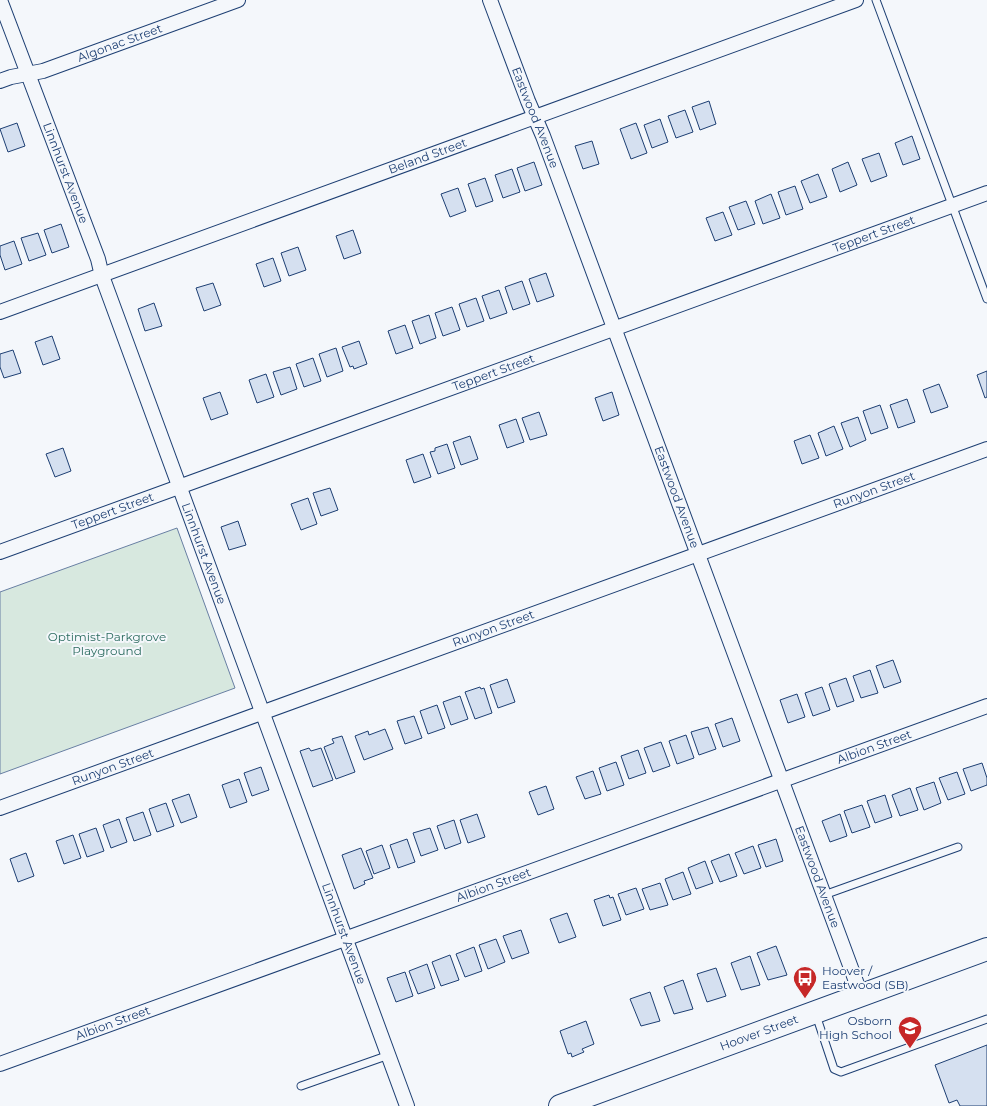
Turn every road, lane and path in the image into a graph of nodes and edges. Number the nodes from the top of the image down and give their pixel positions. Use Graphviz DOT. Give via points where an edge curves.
graph roads {
  1 [pos="0,0"];
  2 [pos="238,0"];
  3 [pos="490,0"];
  4 [pos="856,0"];
  5 [pos="876,0"];
  6 [pos="28,74"];
  7 [pos="0,81"];
  8 [pos="535,118"];
  9 [pos="987,193"];
  10 [pos="953,206"];
  11 [pos="102,276"];
  12 [pos="987,299"];
  13 [pos="0,312"];
  14 [pos="614,329"];
  15 [pos="987,449"];
  16 [pos="179,487"];
  17 [pos="0,552"];
  18 [pos="698,554"];
  19 [pos="987,706"];
  20 [pos="262,713"];
  21 [pos="781,780"];
  22 [pos="0,808"];
  23 [pos="958,847"];
  24 [pos="824,895"];
  25 [pos="346,938"];
  26 [pos="987,949"];
  27 [pos="861,996"];
  28 [pos="815,1012"];
  29 [pos="987,1020"];
  30 [pos="389,1055"];
  31 [pos="0,1064"];
  32 [pos="301,1086"];
  33 [pos="407,1106"];
  34 [pos="560,1106"];
  1 -- 6 [label="street, Linnhurst Avenue"];
  2 -- 6 [label="street, Algonac Street"];
  3 -- 8 [label="street, Eastwood Avenue"];
  4 -- 8 [label="street, Beland Street"];
  5 -- 10 [label="lane"];
  6 -- 7 [label="street, Algonac Street"];
  6 -- 11 [label="street, Linnhurst Avenue"];
  8 -- 11 [label="street, Beland Street"];
  8 -- 14 [label="street, Eastwood Avenue"];
  9 -- 10 [label="street, Teppert Street"];
  10 -- 12 [label="lane"];
  10 -- 14 [label="street, Teppert Street"];
  11 -- 13 [label="street, Beland Street"];
  11 -- 16 [label="street, Linnhurst Avenue"];
  14 -- 16 [label="street, Teppert Street"];
  14 -- 18 [label="street, Eastwood Avenue"];
  15 -- 18 [label="street, Runyon Street"];
  16 -- 17 [label="street, Teppert Street"];
  16 -- 20 [label="street, Linnhurst Avenue"];
  18 -- 20 [label="street, Runyon Street"];
  18 -- 21 [label="street, Eastwood Avenue"];
  19 -- 21 [label="street, Albion Street"];
  20 -- 22 [label="street, Runyon Street"];
  20 -- 25 [label="street, Linnhurst Avenue"];
  21 -- 24 [label="street, Eastwood Avenue"];
  21 -- 25 [label="street, Albion Street"];
  23 -- 24 [label="lane"];
  24 -- 27 [label="street, Eastwood Avenue"];
  25 -- 30 [label="street, Linnhurst Avenue"];
  25 -- 31 [label="street, Albion Street"];
  26 -- 27 [label="main road, Hoover Street"];
  27 -- 28 [label="main road, Hoover Street"];
  28 -- 29 [label="lane" via="834,1069 841,1072"];
  28 -- 34 [label="main road, Hoover Street"];
  30 -- 32 [label="lane"];
  30 -- 33 [label="street, Linnhurst Avenue"];
}
